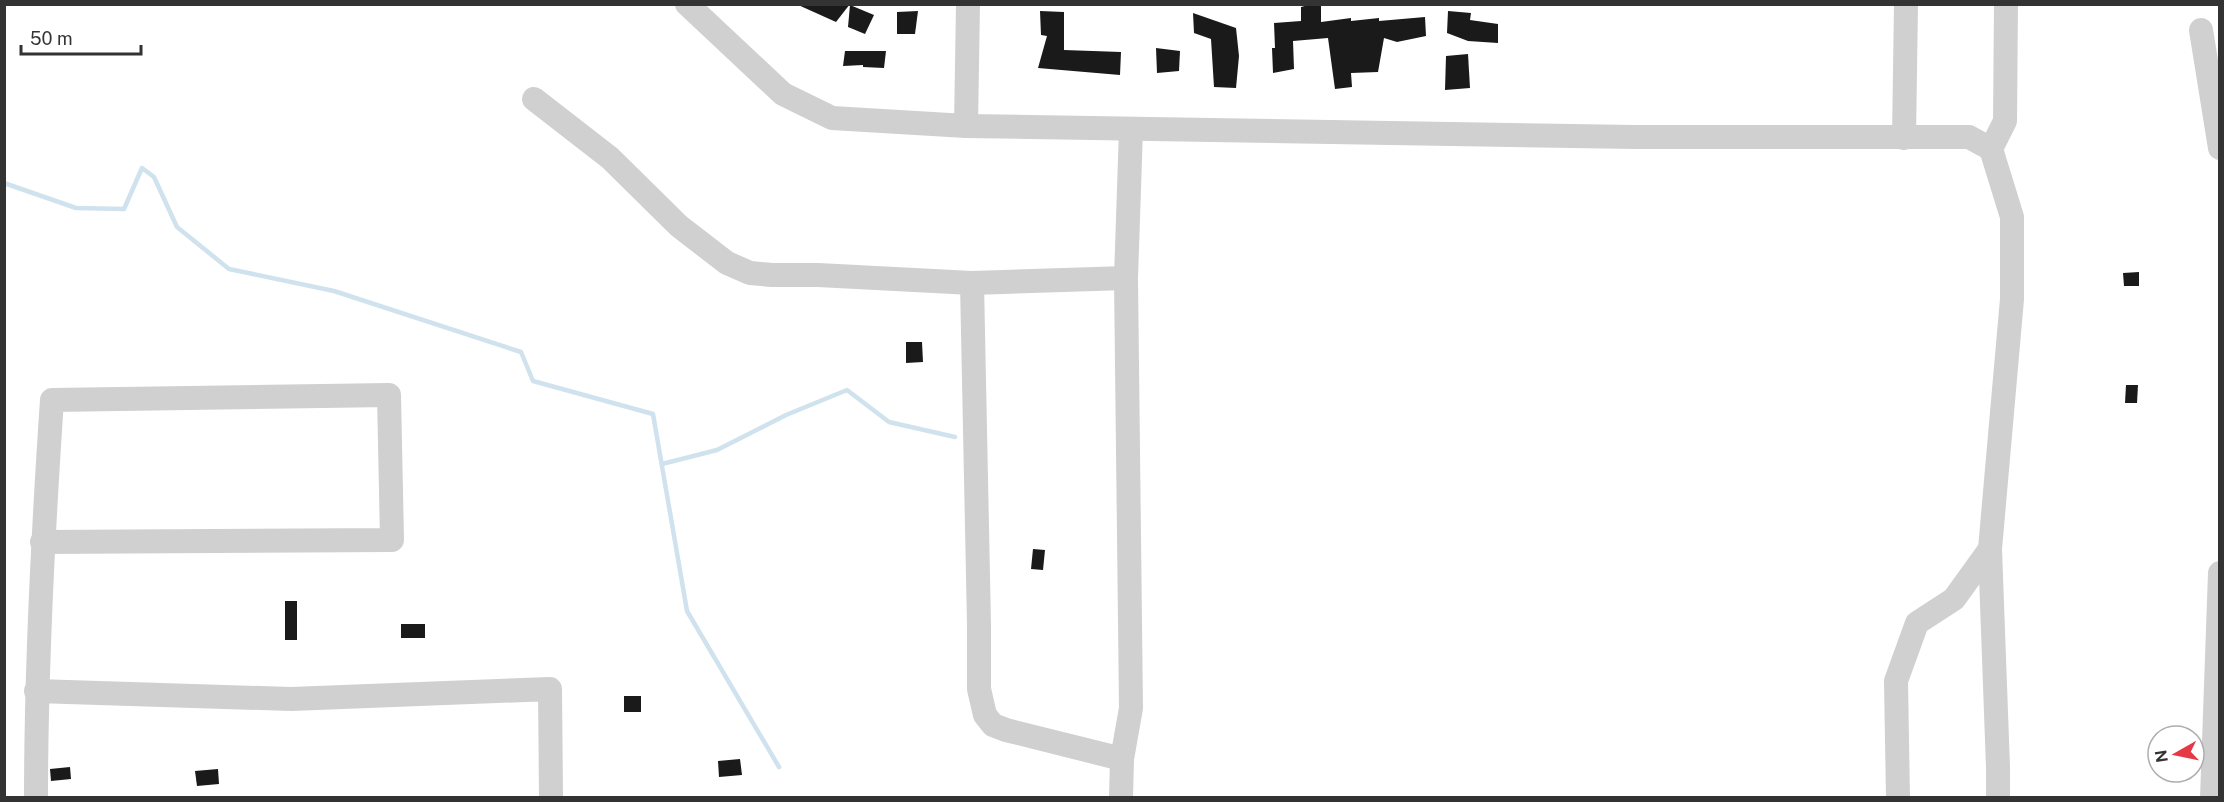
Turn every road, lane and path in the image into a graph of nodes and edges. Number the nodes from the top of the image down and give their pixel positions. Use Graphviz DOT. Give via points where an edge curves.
graph roads {
  1 [pos="687,4"];
  2 [pos="968,4"];
  3 [pos="1906,4"];
  4 [pos="2006,4"];
  5 [pos="2201,30"];
  6 [pos="534,99"];
  7 [pos="966,126"];
  8 [pos="1131,129"];
  9 [pos="1904,138"];
  10 [pos="2220,148"];
  11 [pos="1991,149"];
  12 [pos="1126,278"];
  13 [pos="972,283"];
  14 [pos="42,542"];
  15 [pos="1989,549"];
  16 [pos="2220,573"];
  17 [pos="36,691"];
  18 [pos="1122,759"];
  19 [pos="36,798"];
  20 [pos="551,798"];
  21 [pos="1121,798"];
  22 [pos="1898,798"];
  23 [pos="1998,798"];
  24 [pos="2212,798"];
  1 -- 7 [label="street" via="783,94 806,107 832,118"];
  2 -- 7 [label="street"];
  3 -- 9 [label="street"];
  4 -- 11 [label="street" via="2005,121"];
  5 -- 10 [label="street"];
  6 -- 13 [label="street" via="610,158 679,226 727,264 750,273 772,275"];
  7 -- 8 [label="street"];
  8 -- 9 [label="street"];
  8 -- 12 [label="street"];
  9 -- 11 [label="street" via="1969,137"];
  11 -- 15 [label="street" via="2012,217 2012,299"];
  12 -- 13 [label="street"];
  12 -- 18 [label="street" via="1131,708"];
  13 -- 18 [label="street" via="979,689 985,715 993,725 1006,730"];
  14 -- 14 [label="street" via="52,400 388,394 392,540"];
  14 -- 17 [label="street"];
  15 -- 22 [label="street" via="1954,600 1917,623 1896,681"];
  15 -- 23 [label="street"];
  16 -- 24 [label="street"];
  17 -- 19 [label="street"];
  17 -- 20 [label="street" via="291,699 550,688"];
  18 -- 21 [label="street"];
}
